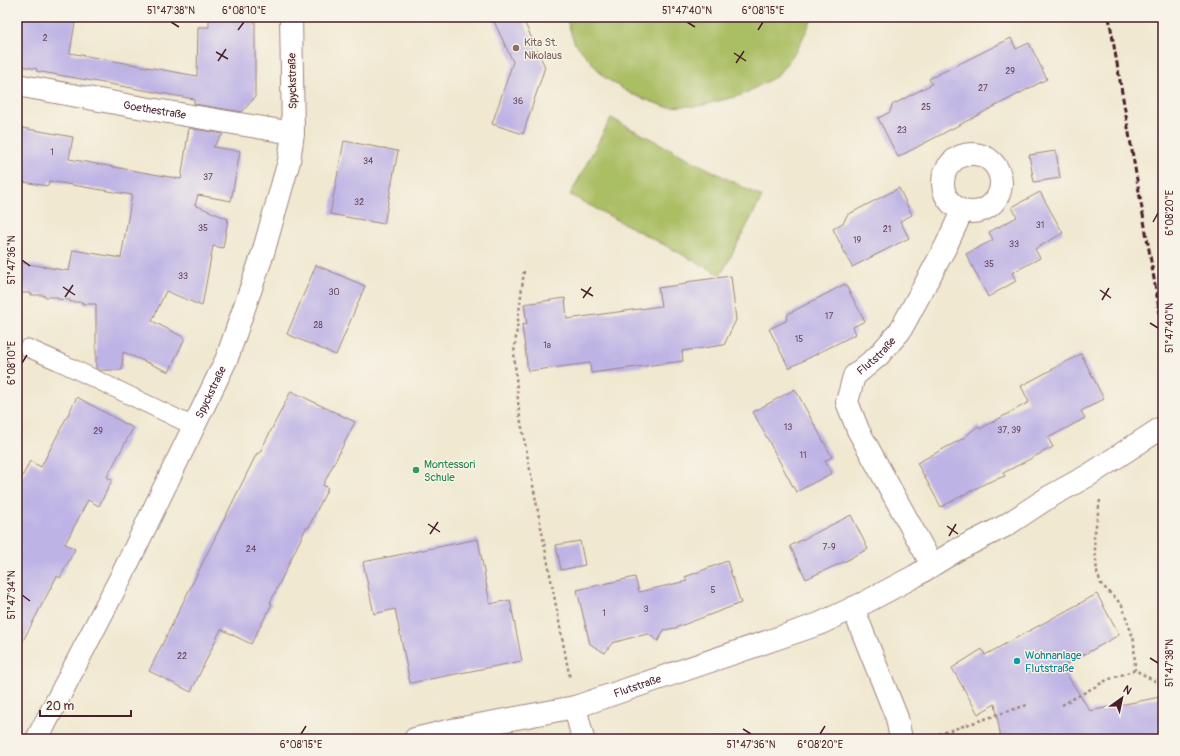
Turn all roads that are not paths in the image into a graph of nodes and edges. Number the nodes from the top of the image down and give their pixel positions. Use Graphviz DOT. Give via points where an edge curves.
graph roads {
  1 [pos="291,17"];
  2 [pos="17,85"];
  3 [pos="293,133"];
  4 [pos="962,211"];
  5 [pos="28,348"];
  6 [pos="194,427"];
  7 [pos="1163,427"];
  8 [pos="932,565"];
  9 [pos="853,608"];
  10 [pos="575,708"];
  11 [pos="40,738"];
  12 [pos="415,739"];
  13 [pos="583,739"];
  14 [pos="901,739"];
  1 -- 3 [label="street, Spyckstraße"];
  2 -- 3 [label="street, Goethestraße"];
  3 -- 6 [label="street, Spyckstraße" via="289,160 263,253 227,358"];
  4 -- 8 [label="street, Flutstraße" via="900,331 879,355 854,376 846,402 858,430"];
  5 -- 6 [label="lane"];
  6 -- 11 [label="street, Spyckstraße"];
  7 -- 8 [label="street, Flutstraße" via="1089,476 1049,497 1005,526"];
  8 -- 9 [label="street, Flutstraße"];
  9 -- 10 [label="street, Flutstraße" via="820,624"];
  9 -- 14 [label="street" via="897,718"];
  10 -- 12 [label="street, Flutstraße"];
  10 -- 13 [label="street"];
}
